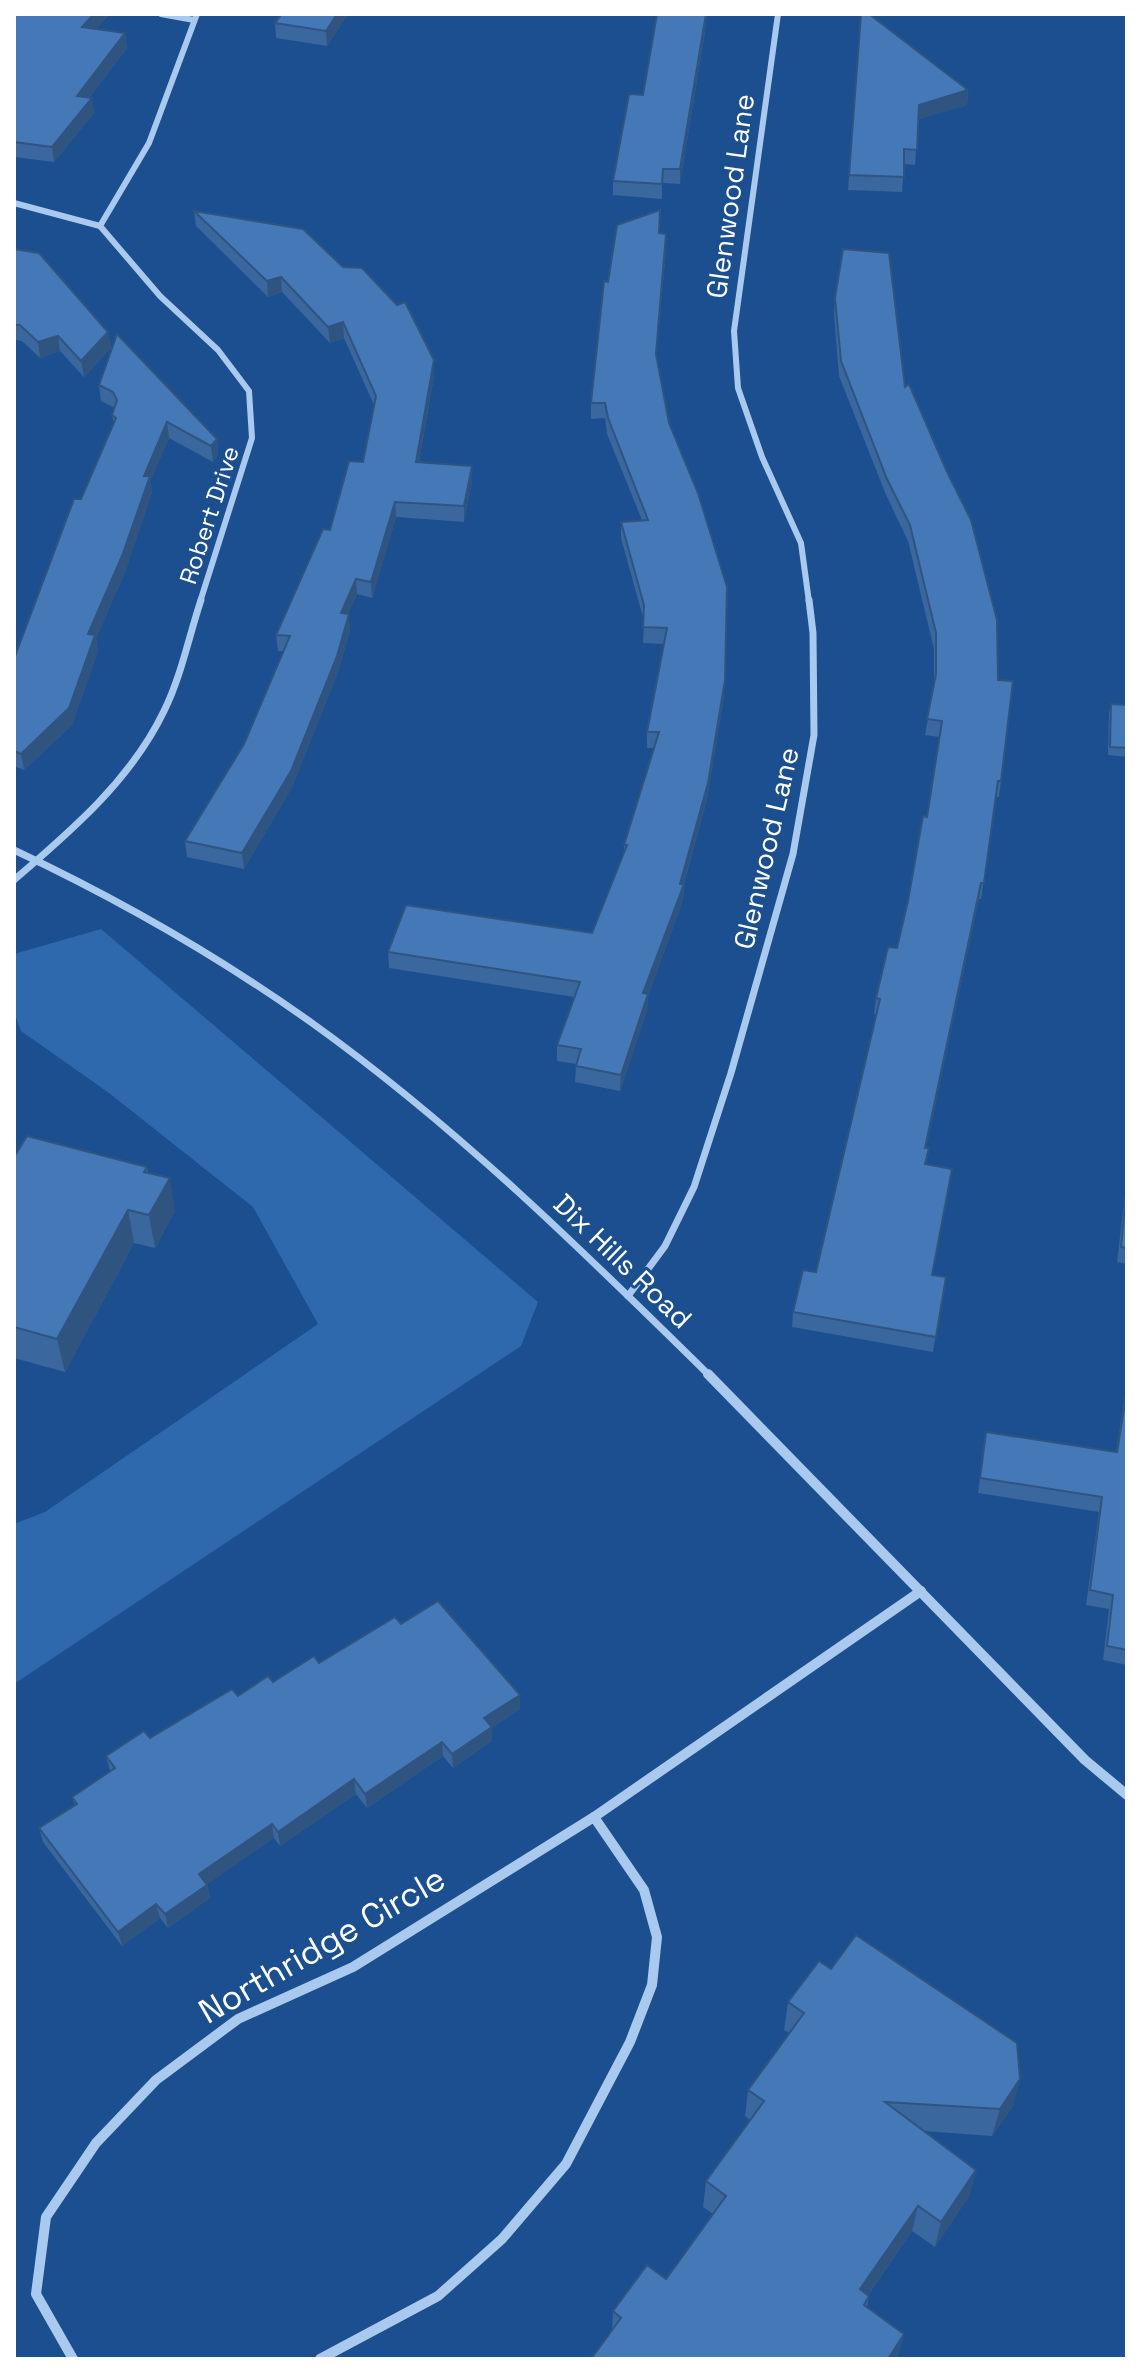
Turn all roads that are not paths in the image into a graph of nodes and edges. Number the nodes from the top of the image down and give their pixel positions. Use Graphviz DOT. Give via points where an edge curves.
graph roads {
  1 [pos="161,14"];
  2 [pos="778,14"];
  3 [pos="195,17"];
  4 [pos="14,203"];
  5 [pos="100,226"];
  6 [pos="14,850"];
  7 [pos="36,860"];
  8 [pos="14,880"];
  9 [pos="628,1296"];
  10 [pos="921,1591"];
  11 [pos="1127,1795"];
  12 [pos="594,1817"];
  13 [pos="73,2359"];
  14 [pos="320,2359"];
  1 -- 3 [label="street"];
  2 -- 9 [label="street, Glenwood Lane" via="734,331 738,388 801,543 813,633 814,735 793,854 694,1187 665,1246"];
  3 -- 5 [label="street" via="149,143"];
  4 -- 5 [label="street"];
  5 -- 7 [label="street, Robert Drive" via="160,296 218,350 249,391 252,438 166,708 144,749 82,821"];
  6 -- 7 [label="street, Dix Hills Road"];
  7 -- 8 [label="street, Robert Drive"];
  7 -- 9 [label="street, Dix Hills Road" via="196,949 313,1024 519,1191"];
  9 -- 10 [label="street, Dix Hills Road"];
  10 -- 11 [label="street, Dix Hills Road" via="1085,1760"];
  10 -- 12 [label="street, Northridge Circle"];
  12 -- 13 [label="street, Northridge Circle" via="353,1967 238,2019 146,2091 96,2143 46,2217 36,2294"];
  12 -- 14 [label="street" via="644,1890 657,1937 652,1985 630,2042 566,2164 502,2239 438,2296"];
}
